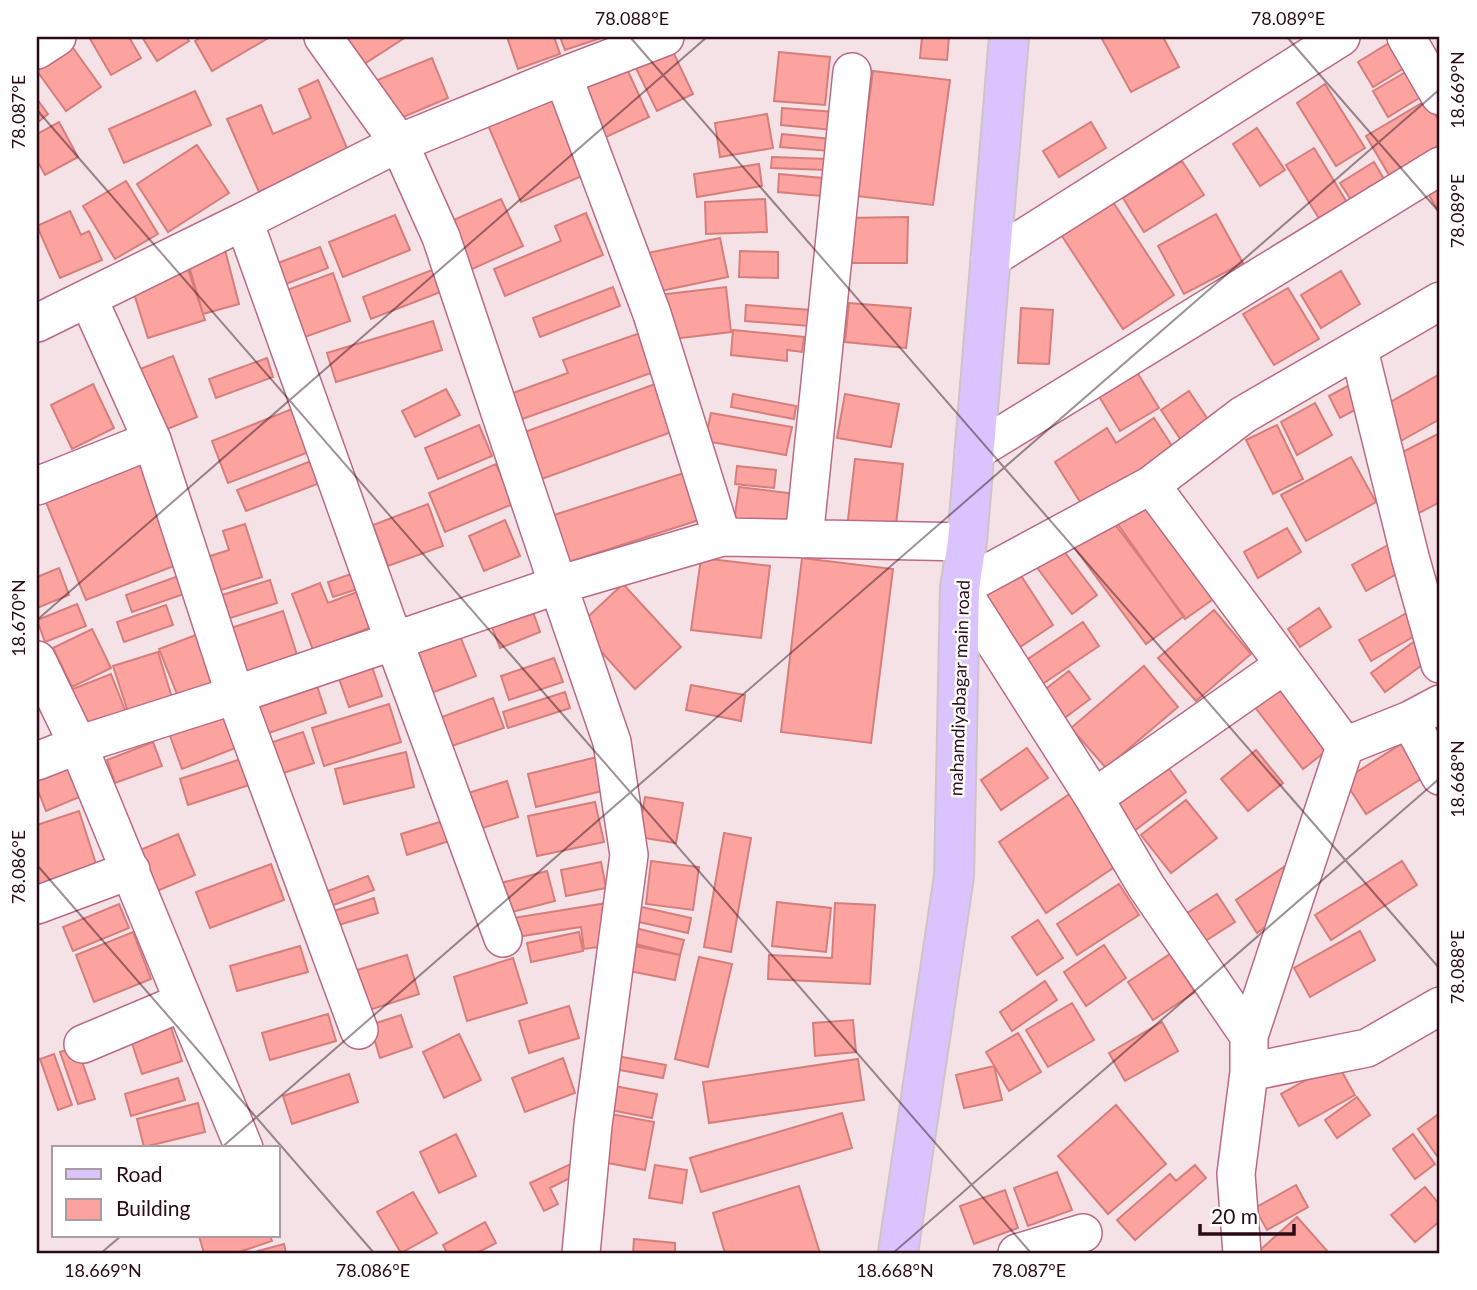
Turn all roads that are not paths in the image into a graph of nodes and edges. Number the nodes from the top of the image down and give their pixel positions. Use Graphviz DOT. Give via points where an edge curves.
graph roads {
  1 [pos="57,37"];
  2 [pos="323,37"];
  3 [pos="665,37"];
  4 [pos="1009,37"];
  5 [pos="1341,37"];
  6 [pos="1406,37"];
  7 [pos="37,50"];
  8 [pos="852,72"];
  9 [pos="563,76"];
  10 [pos="1440,96"];
  11 [pos="399,143"];
  12 [pos="1440,166"];
  13 [pos="244,222"];
  14 [pos="990,259"];
  15 [pos="89,298"];
  16 [pos="1440,301"];
  17 [pos="37,323"];
  18 [pos="1359,349"];
  19 [pos="152,440"];
  20 [pos="974,452"];
  21 [pos="1151,485"];
  22 [pos="37,486"];
  23 [pos="722,537"];
  24 [pos="804,539"];
  25 [pos="967,542"];
  26 [pos="558,585"];
  27 [pos="960,588"];
  28 [pos="394,641"];
  29 [pos="37,660"];
  30 [pos="1440,664"];
  31 [pos="1284,665"];
  32 [pos="236,695"];
  33 [pos="1425,712"];
  34 [pos="78,745"];
  35 [pos="1345,746"];
  36 [pos="37,761"];
  37 [pos="1440,776"];
  38 [pos="1094,799"];
  39 [pos="131,870"];
  40 [pos="37,905"];
  41 [pos="503,938"];
  42 [pos="183,1002"];
  43 [pos="1440,1006"];
  44 [pos="359,1030"];
  45 [pos="1249,1036"];
  46 [pos="83,1044"];
  47 [pos="1249,1073"];
  48 [pos="242,1146"];
  49 [pos="1083,1233"];
  50 [pos="581,1253"];
  51 [pos="898,1253"];
  52 [pos="1017,1253"];
  53 [pos="1242,1253"];
  1 -- 7 [label="street"];
  2 -- 11 [label="street"];
  3 -- 9 [label="street"];
  4 -- 14 [label="main road, mahamdiyabagar main road"];
  5 -- 14 [label="street"];
  6 -- 10 [label="street"];
  8 -- 24 [label="street"];
  9 -- 11 [label="street"];
  9 -- 23 [label="street" via="652,314"];
  11 -- 13 [label="street"];
  11 -- 26 [label="street" via="441,237"];
  12 -- 20 [label="street"];
  13 -- 15 [label="street"];
  13 -- 28 [label="street"];
  14 -- 20 [label="main road, mahamdiyabagar main road"];
  15 -- 17 [label="street"];
  15 -- 19 [label="street"];
  16 -- 18 [label="street"];
  18 -- 21 [label="street" via="1244,415"];
  18 -- 30 [label="street"];
  19 -- 22 [label="street"];
  19 -- 32 [label="street"];
  20 -- 25 [label="main road, mahamdiyabagar main road"];
  21 -- 27 [label="street"];
  21 -- 31 [label="street"];
  23 -- 24 [label="street"];
  23 -- 26 [label="street"];
  24 -- 25 [label="street"];
  25 -- 27 [label="main road, mahamdiyabagar main road"];
  26 -- 28 [label="street"];
  26 -- 50 [label="street" via="611,742 629,855"];
  27 -- 38 [label="street"];
  27 -- 51 [label="main road, mahamdiyabagar main road" via="954,876"];
  28 -- 32 [label="street"];
  28 -- 41 [label="street"];
  29 -- 34 [label="street"];
  31 -- 35 [label="street"];
  31 -- 38 [label="street"];
  32 -- 34 [label="street"];
  32 -- 44 [label="street"];
  33 -- 35 [label="street"];
  33 -- 37 [label="street"];
  34 -- 36 [label="street"];
  34 -- 39 [label="street"];
  35 -- 45 [label="street"];
  38 -- 45 [label="street" via="1146,886"];
  39 -- 40 [label="street"];
  39 -- 42 [label="street"];
  42 -- 46 [label="street"];
  42 -- 48 [label="street"];
  43 -- 47 [label="street" via="1367,1048"];
  45 -- 47 [label="street"];
  47 -- 53 [label="street" via="1236,1174"];
  49 -- 52 [label="street"];
}
